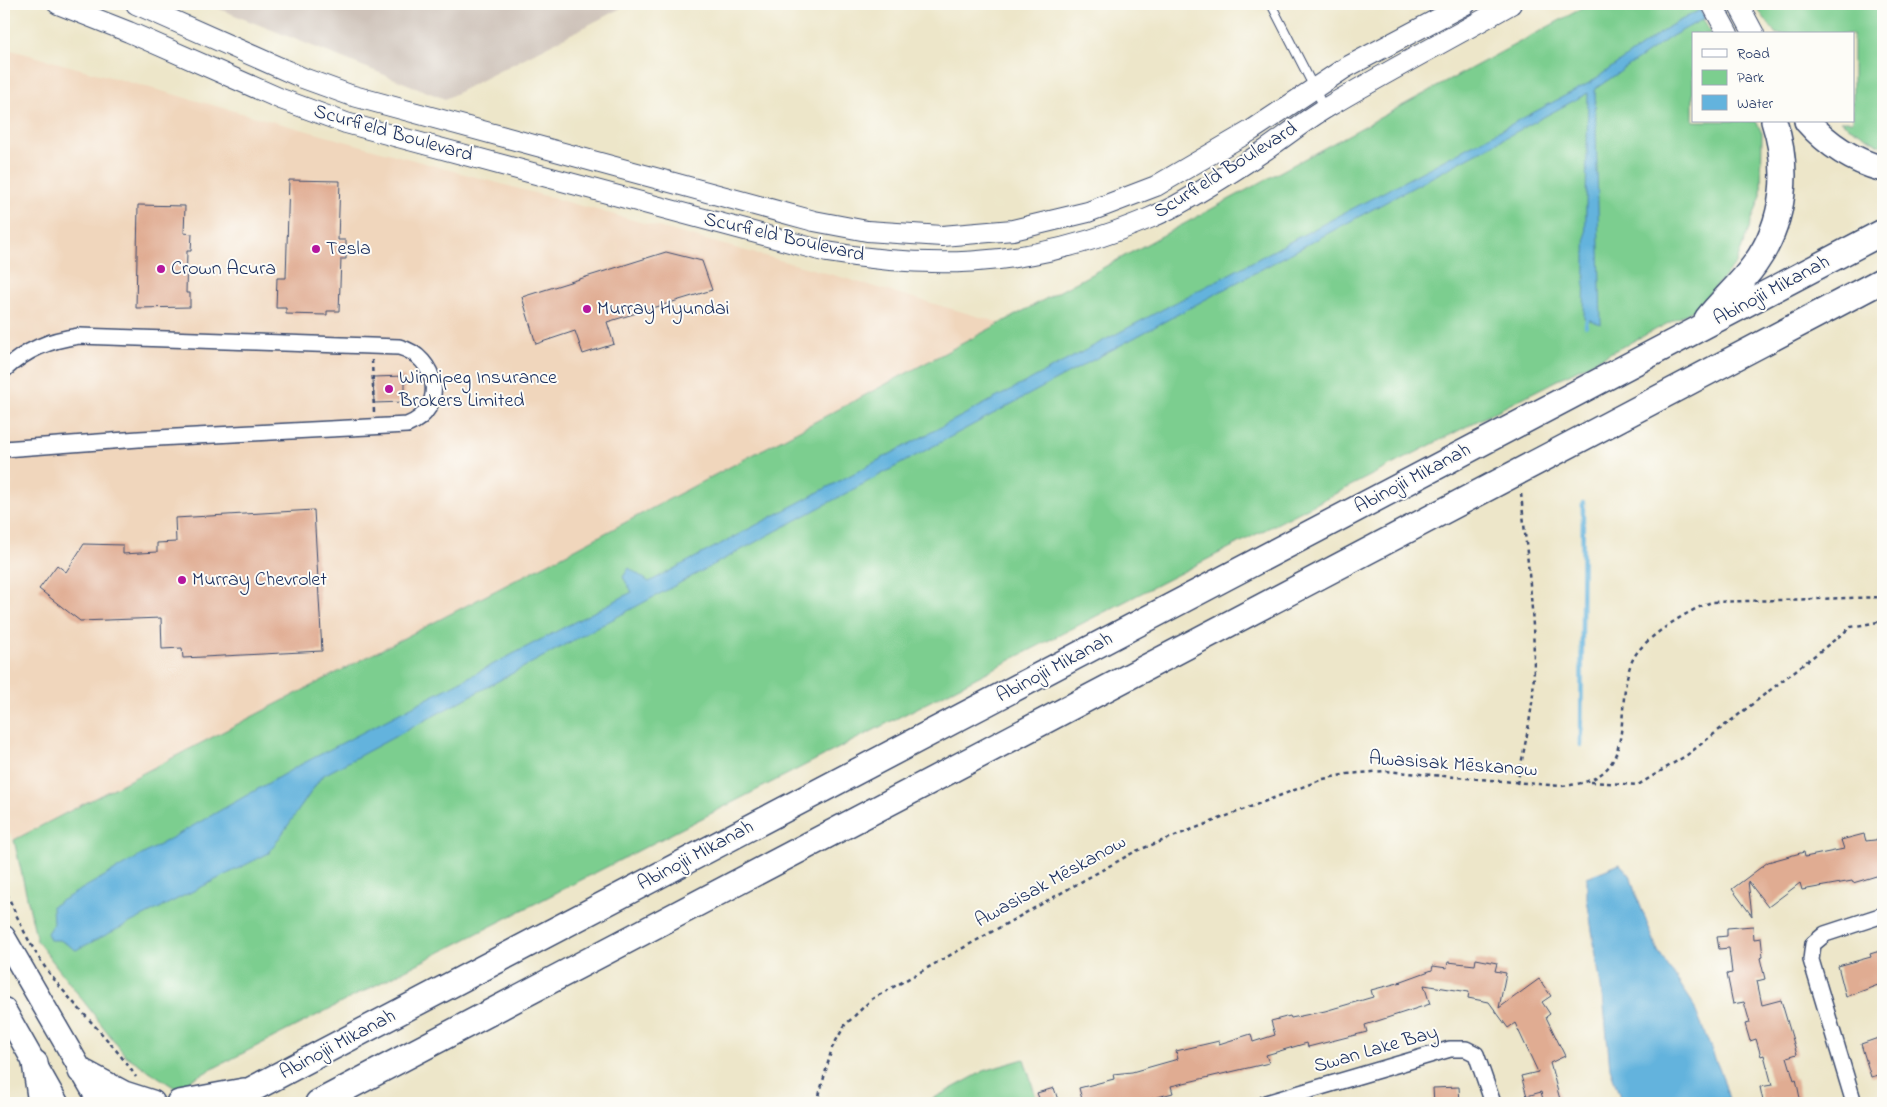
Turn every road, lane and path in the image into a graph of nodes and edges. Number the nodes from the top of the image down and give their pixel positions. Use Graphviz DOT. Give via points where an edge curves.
graph roads {
  1 [pos="58,4"];
  2 [pos="136,4"];
  3 [pos="1271,4"];
  4 [pos="1466,4"];
  5 [pos="1511,4"];
  6 [pos="1712,4"];
  7 [pos="1738,4"];
  8 [pos="1727,32"];
  9 [pos="1753,32"];
  10 [pos="1315,90"];
  11 [pos="1325,109"];
  12 [pos="1774,122"];
  13 [pos="1808,122"];
  14 [pos="1883,169"];
  15 [pos="1883,232"];
  16 [pos="1883,280"];
  17 [pos="1699,329"];
  18 [pos="371,346"];
  19 [pos="4,370"];
  20 [pos="375,426"];
  21 [pos="4,449"];
  22 [pos="1520,471"];
  23 [pos="1883,597"];
  24 [pos="1883,621"];
  25 [pos="1590,782"];
  26 [pos="1517,784"];
  27 [pos="4,886"];
  28 [pos="1883,915"];
  29 [pos="4,937"];
  30 [pos="4,1009"];
  31 [pos="35,1063"];
  32 [pos="81,1071"];
  33 [pos="138,1082"];
  34 [pos="252,1090"];
  35 [pos="41,1103"];
  36 [pos="57,1103"];
  37 [pos="100,1103"];
  38 [pos="152,1103"];
  39 [pos="179,1103"];
  40 [pos="226,1103"];
  41 [pos="318,1103"];
  42 [pos="817,1103"];
  43 [pos="1266,1103"];
  44 [pos="1493,1103"];
  45 [pos="1854,1103"];
  1 -- 11 [label="street, Scurfield Boulevard" via="316,114 776,239 868,259 945,263 1012,259 1096,238 1151,218 1182,202"];
  2 -- 10 [label="street, Scurfield Boulevard" via="303,78 350,95 814,221 902,234 942,236 1013,230 1088,212 1156,186"];
  3 -- 10 [label="lane"];
  4 -- 10 [label="street, Scurfield Boulevard" via="1345,68"];
  5 -- 11 [label="street, Scurfield Boulevard"];
  6 -- 8 [label="street"];
  7 -- 9 [label="street"];
  10 -- 11 [label="lane"];
  12 -- 17 [label="main road" via="1782,150 1784,179 1775,226 1754,265"];
  13 -- 14 [label="main road" via="1831,145"];
  15 -- 17 [label="main road, Abinojii Mikanah"];
  16 -- 22 [label="main road, Abinojii Mikanah"];
  17 -- 34 [label="main road, Abinojii Mikanah"];
  18 -- 19 [label="street" via="79,336 33,348"];
  18 -- 20 [label="path"];
  18 -- 20 [label="street" via="398,347 420,357 432,378 433,392 428,410 416,421 406,425"];
  20 -- 21 [label="street"];
  22 -- 26 [label="path" via="1533,625 1533,662 1532,695"];
  22 -- 41 [label="main road, Abinojii Mikanah"];
  23 -- 25 [label="path" via="1712,602 1700,606 1645,643 1637,653 1629,672 1616,754"];
  24 -- 25 [label="path, Awasisak Mēskanow" via="1851,627 1687,755 1638,785"];
  25 -- 26 [label="path, Awasisak Mēskanow" via="1561,786"];
  26 -- 42 [label="path, Awasisak Mēskanow" via="1385,771 1347,774 1298,787 1136,850 872,999 846,1025 832,1048"];
  27 -- 33 [label="path" via="15,913 49,973 108,1038"];
  28 -- 45 [label="street" via="1825,934 1817,939 1811,951 1815,979"];
  29 -- 32 [label="main road"];
  30 -- 31 [label="main road"];
  31 -- 35 [label="main road"];
  31 -- 36 [label="main road"];
  32 -- 37 [label="main road"];
  32 -- 38 [label="main road" via="124,1094"];
  34 -- 39 [label="main road"];
  34 -- 40 [label="main road, Abinojii Mikanah"];
  43 -- 44 [label="street, Swan Lake Bay" via="1450,1049 1466,1049 1476,1054"];
}
